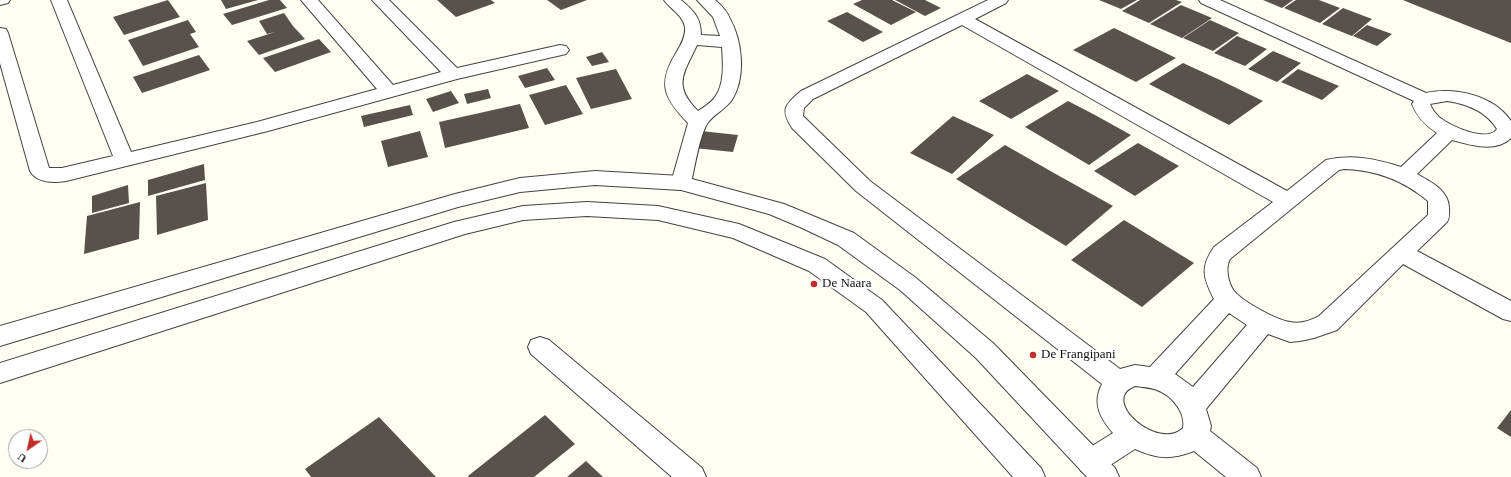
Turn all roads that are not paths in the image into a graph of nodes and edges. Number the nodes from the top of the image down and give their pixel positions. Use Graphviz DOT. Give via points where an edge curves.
graph roads {
  1 [pos="59,0"];
  2 [pos="309,0"];
  3 [pos="380,0"];
  4 [pos="672,0"];
  5 [pos="705,0"];
  6 [pos="1000,0"];
  7 [pos="1207,0"];
  8 [pos="964,19"];
  9 [pos="0,33"];
  10 [pos="693,40"];
  11 [pos="730,42"];
  12 [pos="560,50"];
  13 [pos="453,74"];
  14 [pos="388,91"];
  15 [pos="1424,99"];
  16 [pos="698,122"];
  17 [pos="1450,132"];
  18 [pos="1507,138"];
  19 [pos="124,160"];
  20 [pos="1403,176"];
  21 [pos="681,183"];
  22 [pos="1288,201"];
  23 [pos="1401,253"];
  24 [pos="171,285"];
  25 [pos="1226,300"];
  26 [pos="1511,312"];
  27 [pos="171,319"];
  28 [pos="1264,322"];
  29 [pos="0,336"];
  30 [pos="540,348"];
  31 [pos="0,373"];
  32 [pos="1156,378"];
  33 [pos="1118,382"];
  34 [pos="1193,406"];
  35 [pos="1132,435"];
  36 [pos="1194,435"];
  37 [pos="1098,469"];
  38 [pos="692,477"];
  39 [pos="1031,477"];
  40 [pos="1247,477"];
  1 -- 19 [label="street"];
  2 -- 14 [label="street"];
  3 -- 13 [label="street"];
  4 -- 10 [label="street" via="688,13 694,25"];
  5 -- 11 [label="street" via="723,19"];
  6 -- 8 [label="street"];
  7 -- 15 [label="street"];
  8 -- 22 [label="street"];
  8 -- 33 [label="street" via="807,95 796,106 794,116 798,124 863,186"];
  9 -- 19 [label="street" via="40,171 53,176"];
  10 -- 11 [label="street"];
  10 -- 16 [label="street" via="676,68 674,81 676,95"];
  11 -- 16 [label="street" via="730,84 725,97"];
  12 -- 13 [label="street"];
  13 -- 14 [label="street"];
  14 -- 19 [label="street" via="261,127"];
  15 -- 17 [label="street" via="1421,104 1422,111 1437,125"];
  15 -- 18 [label="street" via="1436,95 1452,96 1489,109 1502,119 1507,129"];
  16 -- 21 [label="street"];
  17 -- 18 [label="street" via="1480,139"];
  17 -- 20 [label="street"];
  20 -- 22 [label="street" via="1382,167 1360,163 1333,165"];
  20 -- 23 [label="street" via="1429,190 1438,199 1439,217"];
  21 -- 24 [label="street" via="595,178 520,185 455,201"];
  21 -- 37 [label="street" via="776,209 846,239 908,284 985,351"];
  22 -- 25 [label="street" via="1222,253 1216,261 1218,283"];
  23 -- 26 [label="street"];
  23 -- 28 [label="street" via="1328,323 1318,328 1292,332"];
  24 -- 27 [label="street"];
  24 -- 29 [label="street"];
  25 -- 28 [label="street"];
  25 -- 32 [label="street"];
  27 -- 31 [label="street"];
  27 -- 39 [label="street" via="462,227 523,213 587,209 658,213 739,232 817,265 874,306"];
  28 -- 34 [label="street"];
  30 -- 38 [label="street"];
  32 -- 33 [label="street" via="1135,375"];
  32 -- 34 [label="street" via="1184,394"];
  33 -- 35 [label="street" via="1110,392 1110,407 1118,422"];
  34 -- 36 [label="street" via="1198,421"];
  35 -- 36 [label="street" via="1149,443 1168,446 1183,444"];
  35 -- 37 [label="street" via="1113,449"];
  36 -- 40 [label="street"];
}
